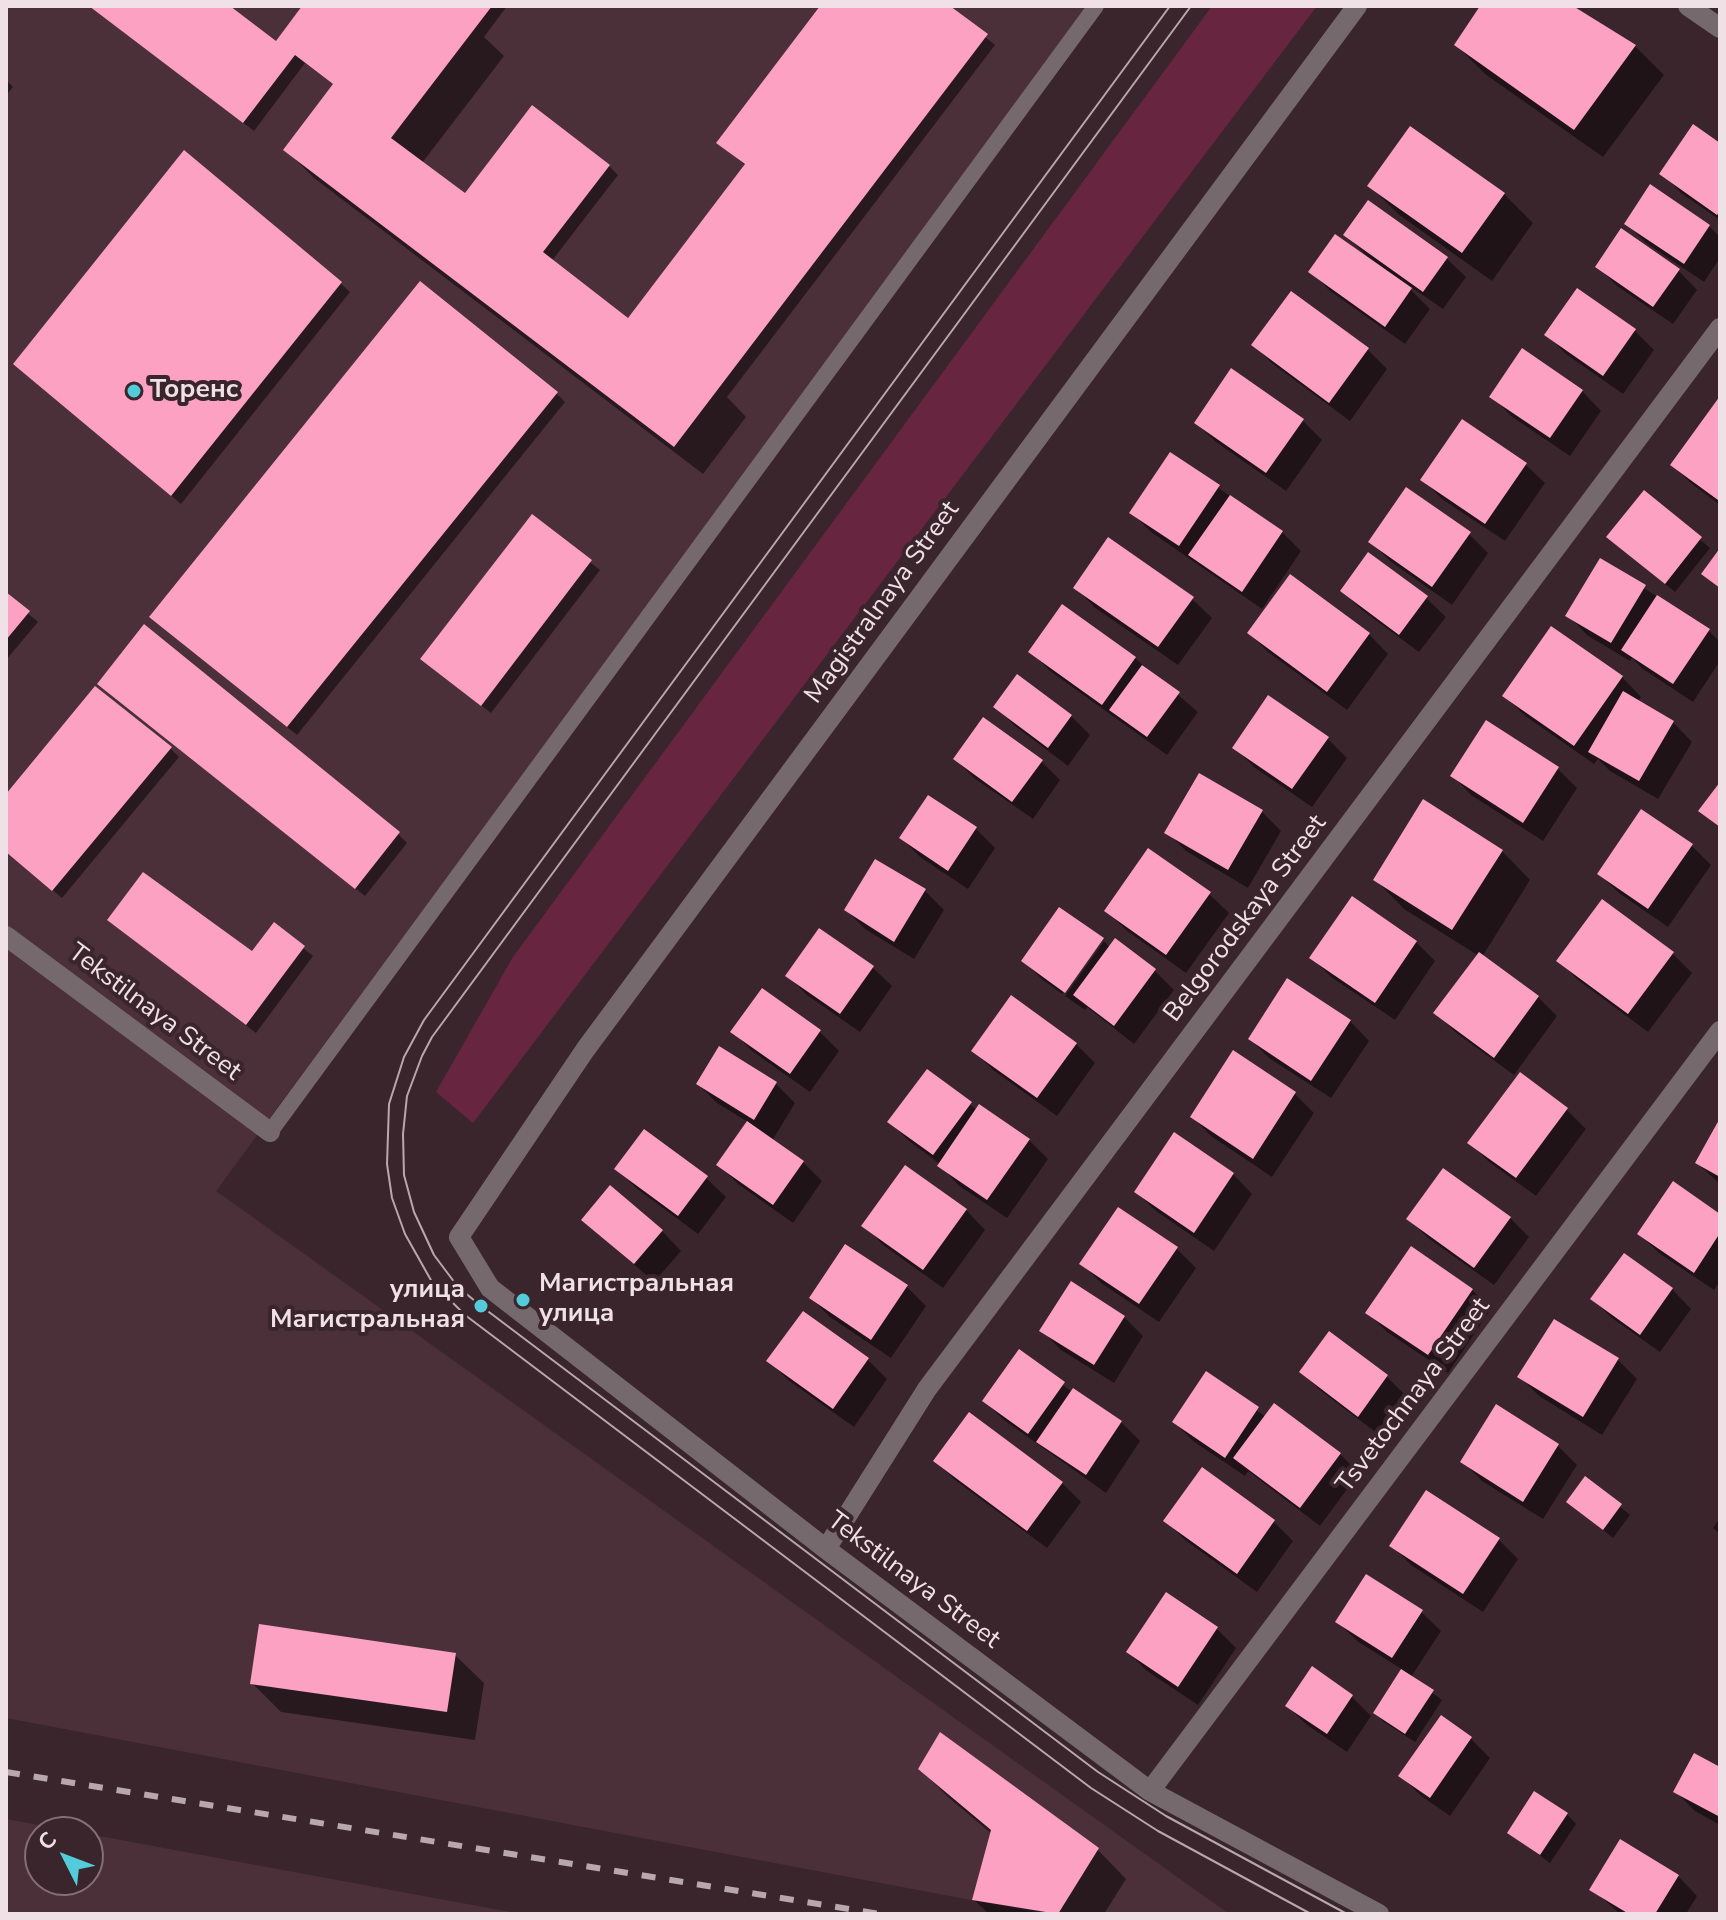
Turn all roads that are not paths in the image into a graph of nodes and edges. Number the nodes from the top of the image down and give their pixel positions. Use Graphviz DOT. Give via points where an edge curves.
graph roads {
  1 [pos="1096,6"];
  2 [pos="1357,6"];
  3 [pos="1688,6"];
  4 [pos="1720,28"];
  5 [pos="1720,328"];
  6 [pos="6,936"];
  7 [pos="1720,1031"];
  8 [pos="270,1132"];
  9 [pos="459,1237"];
  10 [pos="826,1549"];
  11 [pos="1150,1791"];
  12 [pos="1379,1914"];
  1 -- 8 [label="lane"];
  2 -- 9 [label="street, Magistralnaya Street" via="585,1050"];
  3 -- 4 [label="street"];
  5 -- 10 [label="street, Belgorodskaya Street" via="927,1389"];
  6 -- 8 [label="street, Tekstilnaya Street"];
  7 -- 11 [label="street, Tsvetochnaya Street"];
  9 -- 10 [label="street, Tekstilnaya Street" via="490,1288"];
  10 -- 11 [label="street, Tekstilnaya Street"];
  11 -- 12 [label="street, Tekstilnaya Street"];
}
